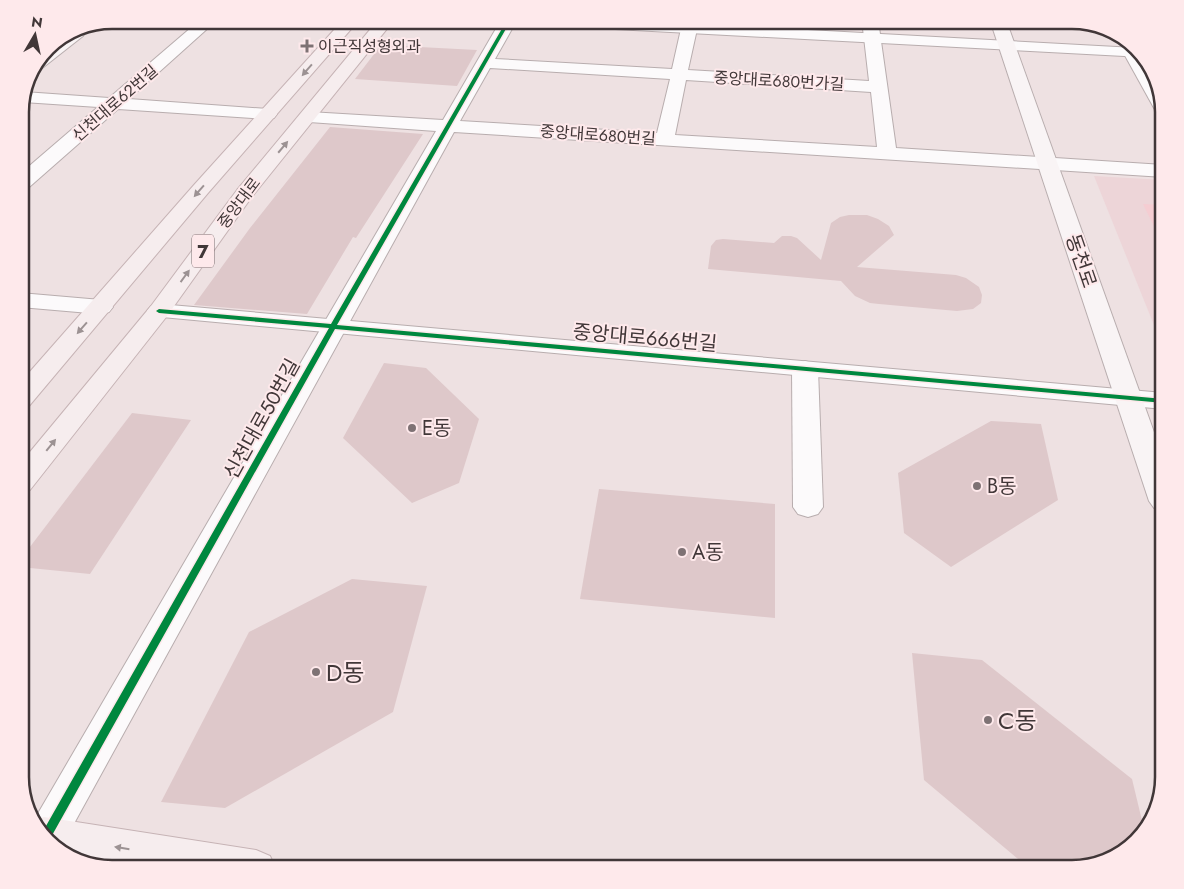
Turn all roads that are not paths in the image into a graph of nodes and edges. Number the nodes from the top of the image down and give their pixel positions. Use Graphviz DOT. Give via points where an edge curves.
graph roads {
  1 [pos="199,29"];
  2 [pos="343,29"];
  3 [pos="379,29"];
  4 [pos="504,29"];
  5 [pos="690,29"];
  6 [pos="756,29"];
  7 [pos="872,29"];
  8 [pos="1001,29"];
  9 [pos="873,38"];
  10 [pos="1007,45"];
  11 [pos="1130,52"];
  12 [pos="484,63"];
  13 [pos="679,75"];
  14 [pos="879,87"];
  15 [pos="31,98"];
  16 [pos="114,103"];
  17 [pos="268,114"];
  18 [pos="309,117"];
  19 [pos="448,125"];
  20 [pos="665,139"];
  21 [pos="888,153"];
  22 [pos="1047,163"];
  23 [pos="1155,170"];
  24 [pos="29,178"];
  25 [pos="29,301"];
  26 [pos="100,307"];
  27 [pos="159,311"];
  28 [pos="333,327"];
  29 [pos="805,369"];
  30 [pos="29,390"];
  31 [pos="1128,398"];
  32 [pos="1155,400"];
  33 [pos="29,472"];
  34 [pos="1155,475"];
  35 [pos="808,507"];
  36 [pos="48,830"];
  37 [pos="54,836"];
  38 [pos="200,860"];
  1 -- 16 [label="street, 신천대로62번길"];
  2 -- 17 [label="main road, 중앙대로 / 7, one-way"];
  3 -- 18 [label="main road, 중앙대로 / 7"];
  4 -- 12 [label="street, 신천대로50번길"];
  5 -- 13 [label="street"];
  6 -- 9 [label="street"];
  7 -- 9 [label="street"];
  8 -- 10 [label="main road, 동천로"];
  9 -- 10 [label="street"];
  9 -- 14 [label="street"];
  10 -- 11 [label="street"];
  10 -- 22 [label="main road, 동천로"];
  12 -- 13 [label="street, 중앙대로680번가길"];
  12 -- 19 [label="street, 신천대로50번길"];
  13 -- 14 [label="street, 중앙대로680번가길"];
  13 -- 20 [label="street"];
  14 -- 21 [label="street"];
  15 -- 16 [label="street"];
  16 -- 17 [label="street"];
  16 -- 24 [label="street, 신천대로62번길"];
  17 -- 26 [label="main road, 중앙대로 / 7, one-way"];
  18 -- 19 [label="street, 중앙대로680번길"];
  27 -- 18 [label="main road, 중앙대로 / 7, one-way" via="244,194"];
  19 -- 20 [label="street, 중앙대로680번길"];
  19 -- 28 [label="street, 신천대로50번길"];
  20 -- 21 [label="street, 중앙대로680번길"];
  21 -- 22 [label="street, 중앙대로680번길"];
  22 -- 23 [label="street, 중앙대로680번길"];
  22 -- 31 [label="main road, 동천로"];
  25 -- 26 [label="street"];
  26 -- 30 [label="main road, 중앙대로 / 7, one-way"];
  27 -- 28 [label="street, 중앙대로666번길"];
  33 -- 27 [label="main road, 중앙대로 / 7, one-way"];
  28 -- 29 [label="street, 중앙대로666번길"];
  28 -- 36 [label="street, 신천대로50번길"];
  29 -- 31 [label="street, 중앙대로666번길"];
  29 -- 35 [label="street"];
  31 -- 32 [label="street, 중앙대로666번길"];
  31 -- 34 [label="main road, 동천로"];
  38 -- 37 [label="main road, one-way"];
}
